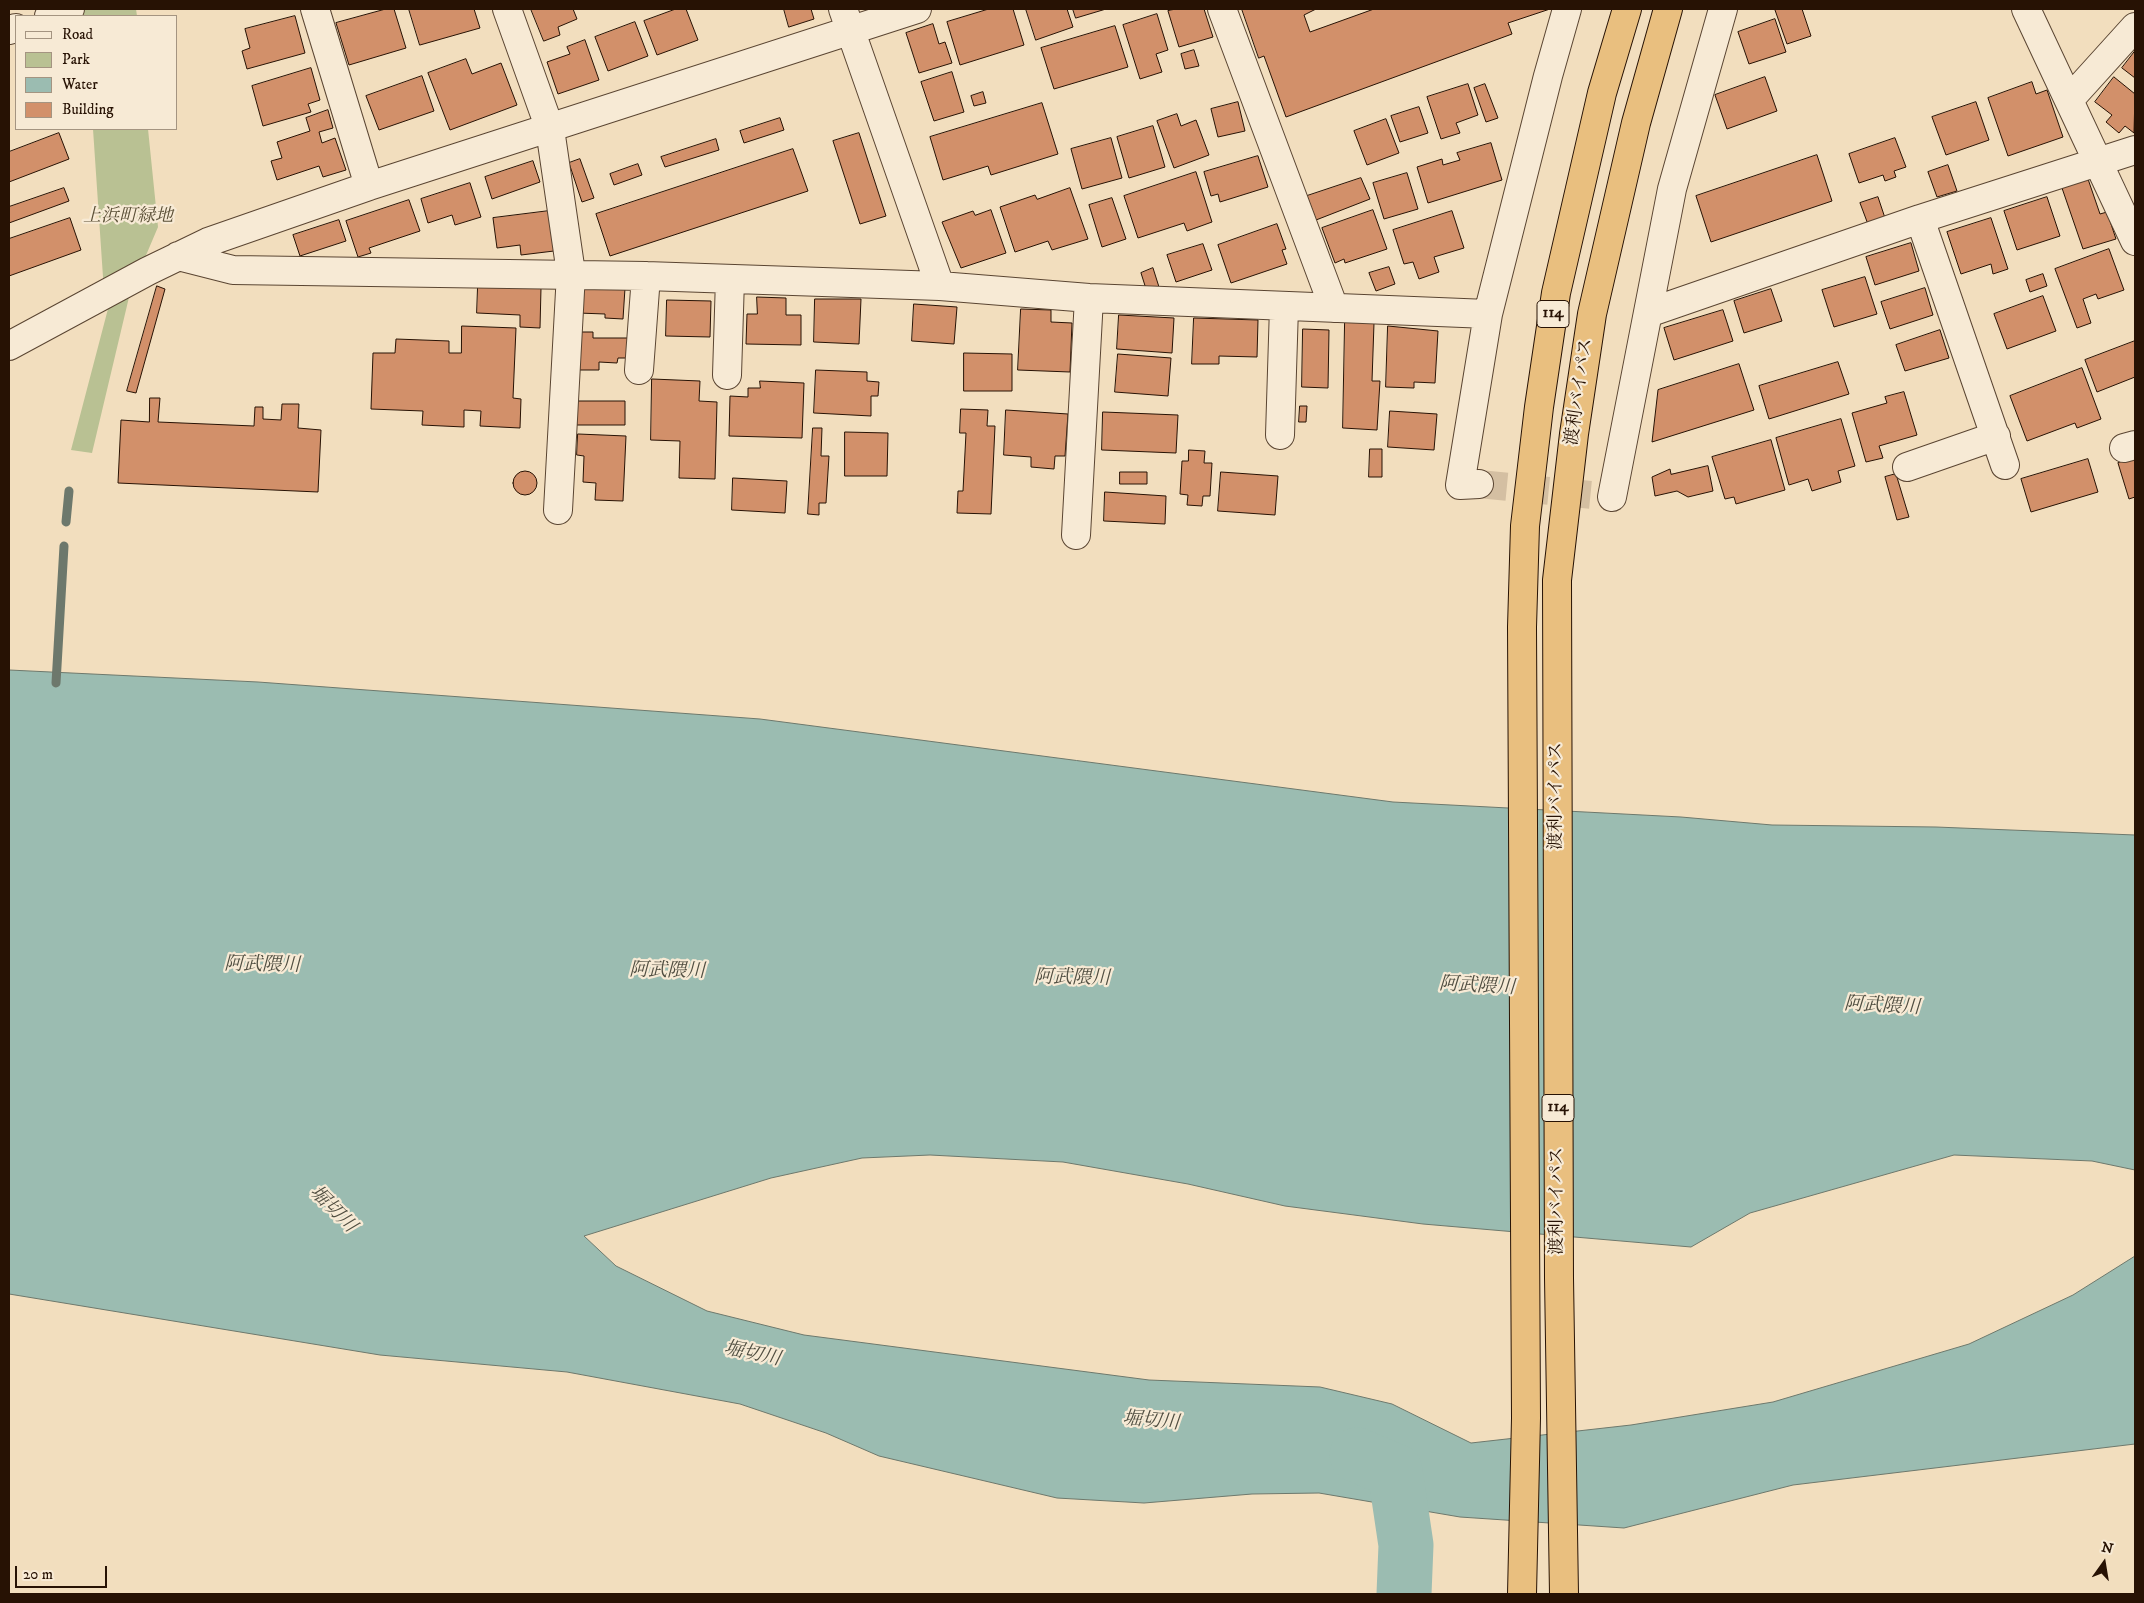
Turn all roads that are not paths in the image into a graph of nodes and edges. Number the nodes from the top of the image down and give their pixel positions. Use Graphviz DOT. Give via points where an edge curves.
graph roads {
  1 [pos="70,9"];
  2 [pos="316,9"];
  3 [pos="507,9"];
  4 [pos="917,9"];
  5 [pos="1222,9"];
  6 [pos="1567,9"];
  7 [pos="1627,9"];
  8 [pos="1668,9"];
  9 [pos="1723,9"];
  10 [pos="2026,9"];
  11 [pos="52,15"];
  12 [pos="847,19"];
  13 [pos="2135,27"];
  14 [pos="2069,100"];
  15 [pos="550,129"];
  16 [pos="2135,150"];
  17 [pos="2097,161"];
  18 [pos="369,186"];
  19 [pos="1920,219"];
  20 [pos="2135,241"];
  21 [pos="178,256"];
  22 [pos="571,273"];
  23 [pos="646,276"];
  24 [pos="730,279"];
  25 [pos="940,286"];
  26 [pos="1090,298"];
  27 [pos="1284,307"];
  28 [pos="1334,308"];
  29 [pos="1648,313"];
  30 [pos="1488,314"];
  31 [pos="9,346"];
  32 [pos="639,370"];
  33 [pos="727,375"];
  34 [pos="1280,435"];
  35 [pos="1996,436"];
  36 [pos="2005,465"];
  37 [pos="1907,468"];
  38 [pos="1479,484"];
  39 [pos="1612,498"];
  40 [pos="558,510"];
  41 [pos="1076,536"];
  42 [pos="1522,1594"];
  43 [pos="1564,1594"];
  1 -- 11 [label="street"];
  2 -- 18 [label="street"];
  3 -- 15 [label="street"];
  4 -- 12 [label="street"];
  5 -- 28 [label="street"];
  6 -- 30 [label="street"];
  7 -- 42 [label="highway, 渡利バイパス / 114" via="1602,93 1556,293 1525,526 1522,627 1526,1418"];
  8 -- 43 [label="highway, 渡利バイパス / 114" via="1636,123 1592,314 1571,453 1557,580 1558,1278"];
  9 -- 29 [label="street" via="1672,189"];
  10 -- 14 [label="street"];
  12 -- 15 [label="street"];
  12 -- 25 [label="street"];
  13 -- 14 [label="street"];
  14 -- 17 [label="street"];
  15 -- 18 [label="street"];
  15 -- 22 [label="street"];
  16 -- 17 [label="street"];
  17 -- 19 [label="street"];
  17 -- 20 [label="street"];
  18 -- 21 [label="street" via="208,242"];
  19 -- 29 [label="street"];
  19 -- 35 [label="street"];
  21 -- 22 [label="street" via="233,270"];
  21 -- 31 [label="street"];
  22 -- 23 [label="street"];
  22 -- 40 [label="street"];
  23 -- 24 [label="street"];
  23 -- 32 [label="street"];
  24 -- 25 [label="street"];
  24 -- 33 [label="street"];
  25 -- 26 [label="street"];
  26 -- 27 [label="street"];
  26 -- 41 [label="street"];
  27 -- 28 [label="street"];
  27 -- 34 [label="street"];
  28 -- 30 [label="street"];
  29 -- 39 [label="street"];
  30 -- 38 [label="street" via="1460,485"];
  35 -- 36 [label="street"];
  35 -- 37 [label="street"];
}
